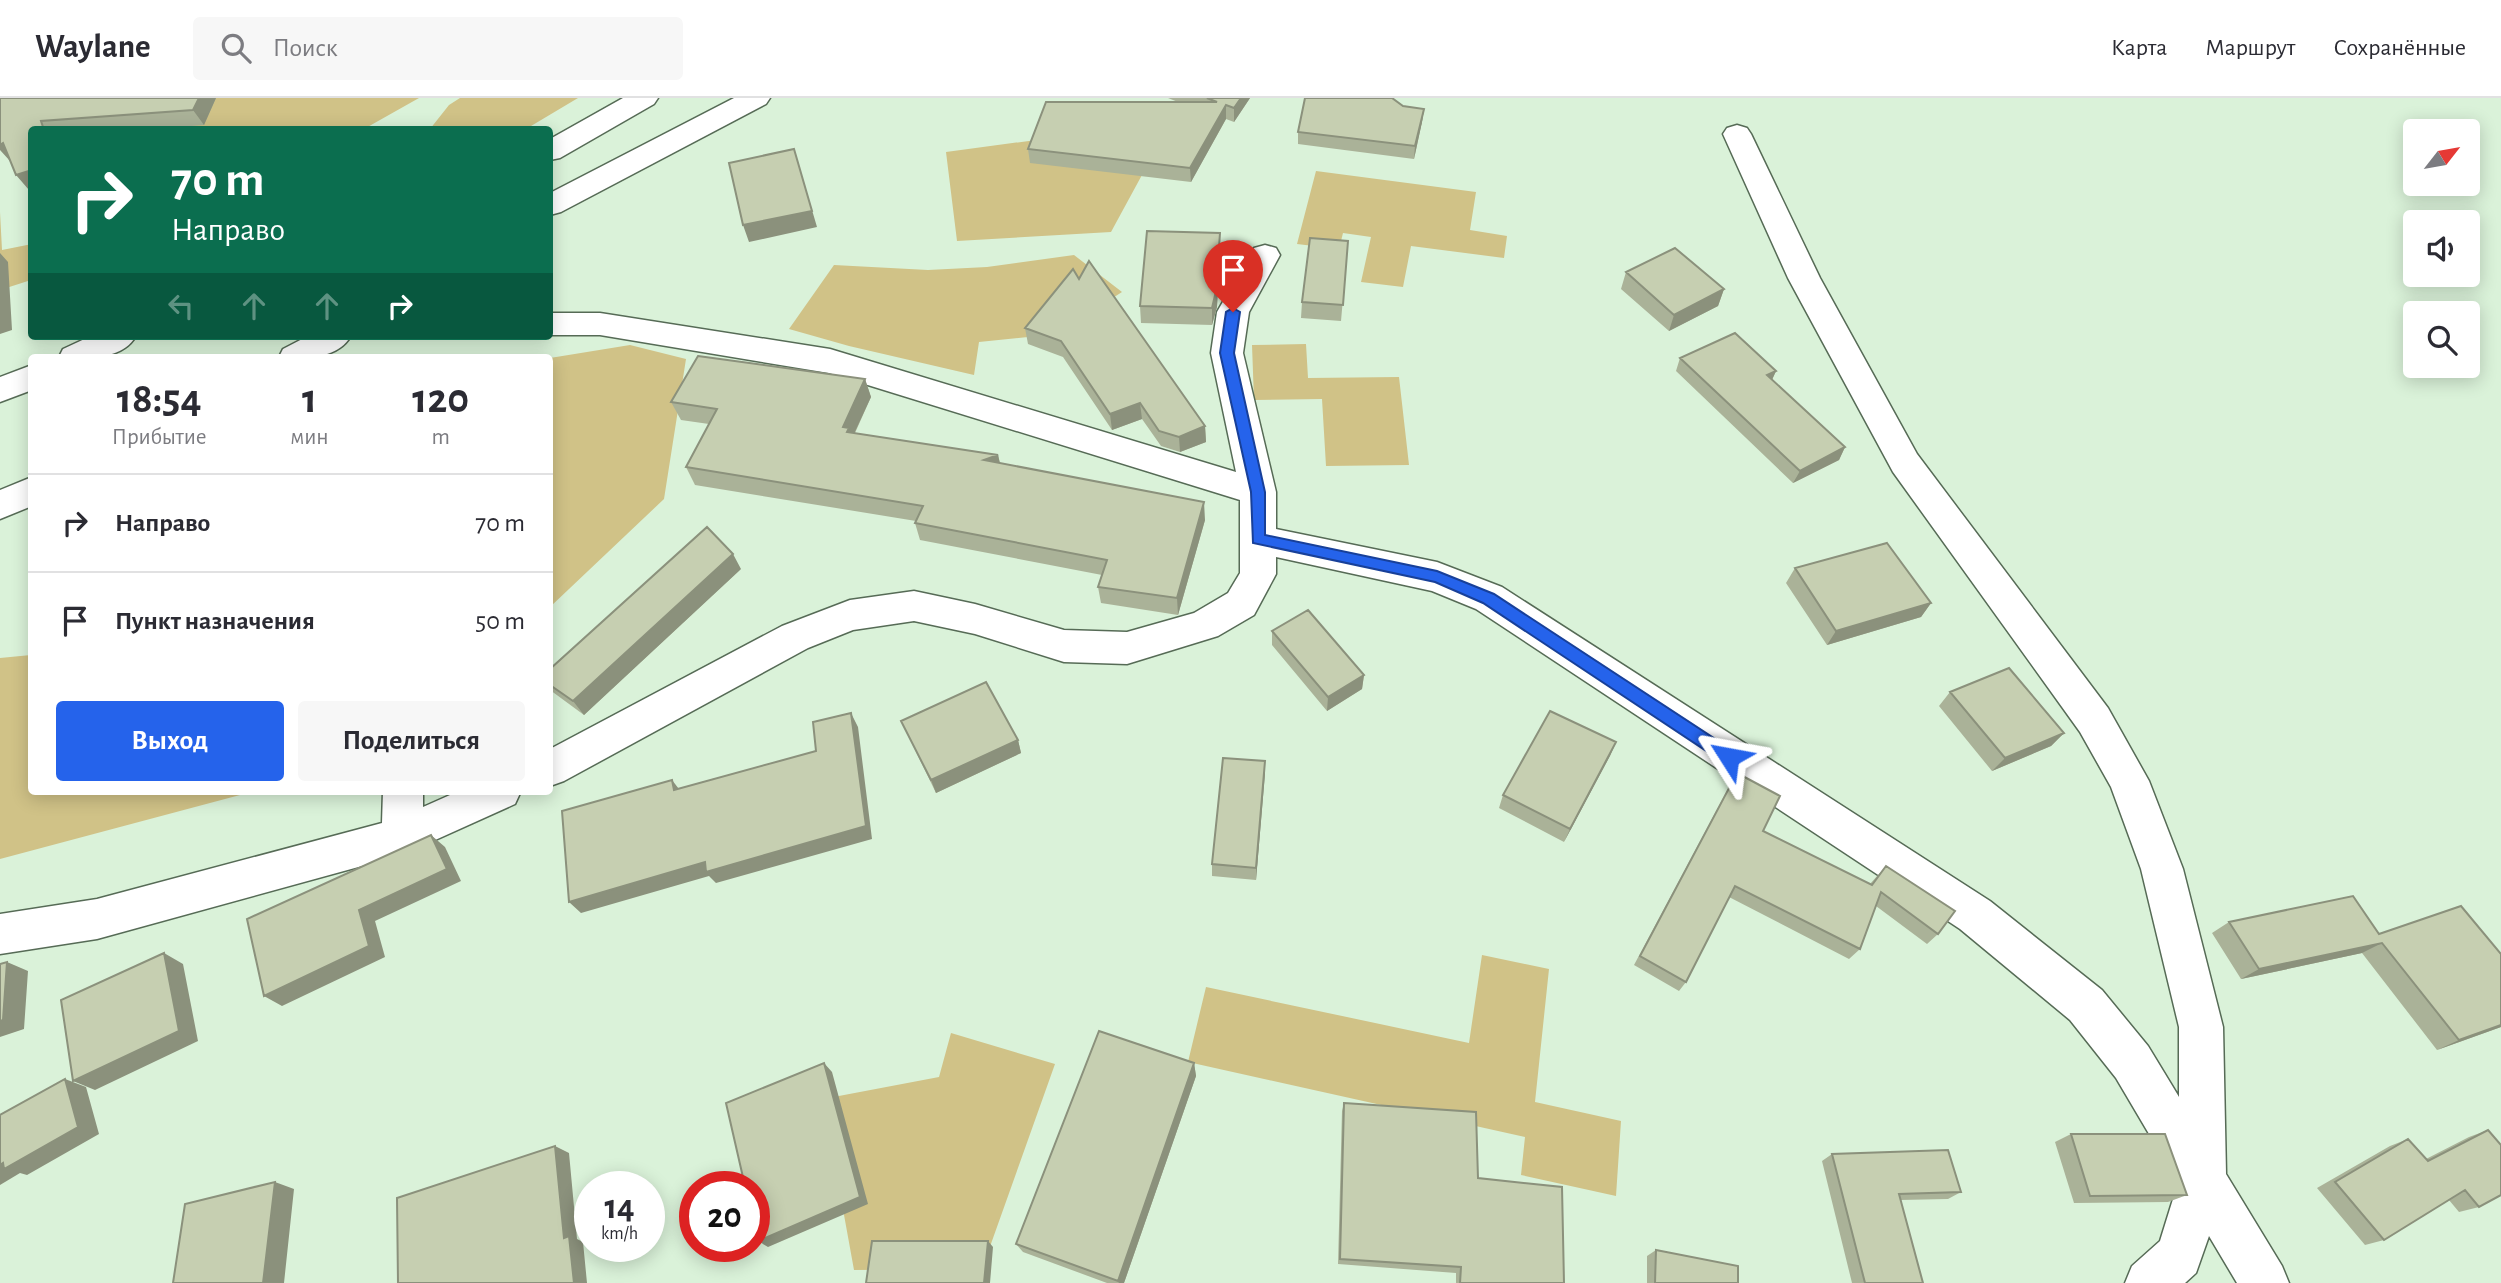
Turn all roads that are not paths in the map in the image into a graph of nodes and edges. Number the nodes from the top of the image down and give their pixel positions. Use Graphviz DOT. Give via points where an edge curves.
graph roads {
  1 [pos="644,98"];
  2 [pos="756,98"];
  3 [pos="1737,134"];
  4 [pos="553,149"];
  5 [pos="553,203"];
  6 [pos="1265,255"];
  7 [pos="553,324"];
  8 [pos="111,340"];
  9 [pos="327,340"];
  10 [pos="81,354"];
  11 [pos="301,354"];
  12 [pos="28,379"];
  13 [pos="0,390"];
  14 [pos="28,492"];
  15 [pos="1258,492"];
  16 [pos="0,505"];
  17 [pos="1258,539"];
  18 [pos="553,767"];
  19 [pos="403,795"];
  20 [pos="492,795"];
  21 [pos="402,836"];
  22 [pos="0,934"];
  23 [pos="2203,1179"];
  24 [pos="2149,1283"];
  25 [pos="2265,1283"];
  1 -- 4 [label="lane"];
  2 -- 5 [label="lane"];
  3 -- 23 [label="lane" via="1804,278 1905,463 2094,720 2129,781 2162,869 2201,1027"];
  6 -- 15 [label="lane" via="1233,312 1227,353"];
  7 -- 15 [label="lane" via="600,324 830,361"];
  8 -- 10 [label="lane"];
  9 -- 11 [label="lane"];
  12 -- 13 [label="lane"];
  14 -- 16 [label="lane"];
  15 -- 17 [label="lane"];
  17 -- 18 [label="lane" via="1258,575 1241,604 1205,625 1126,648 1064,646 914,606 850,615 795,637"];
  17 -- 23 [label="lane" via="1437,577 1489,598 1975,915 2086,1005 2132,1062"];
  19 -- 21 [label="lane"];
  20 -- 21 [label="lane"];
  21 -- 22 [label="lane" via="97,919"];
  23 -- 24 [label="lane" via="2179,1256"];
  23 -- 25 [label="lane"];
}
